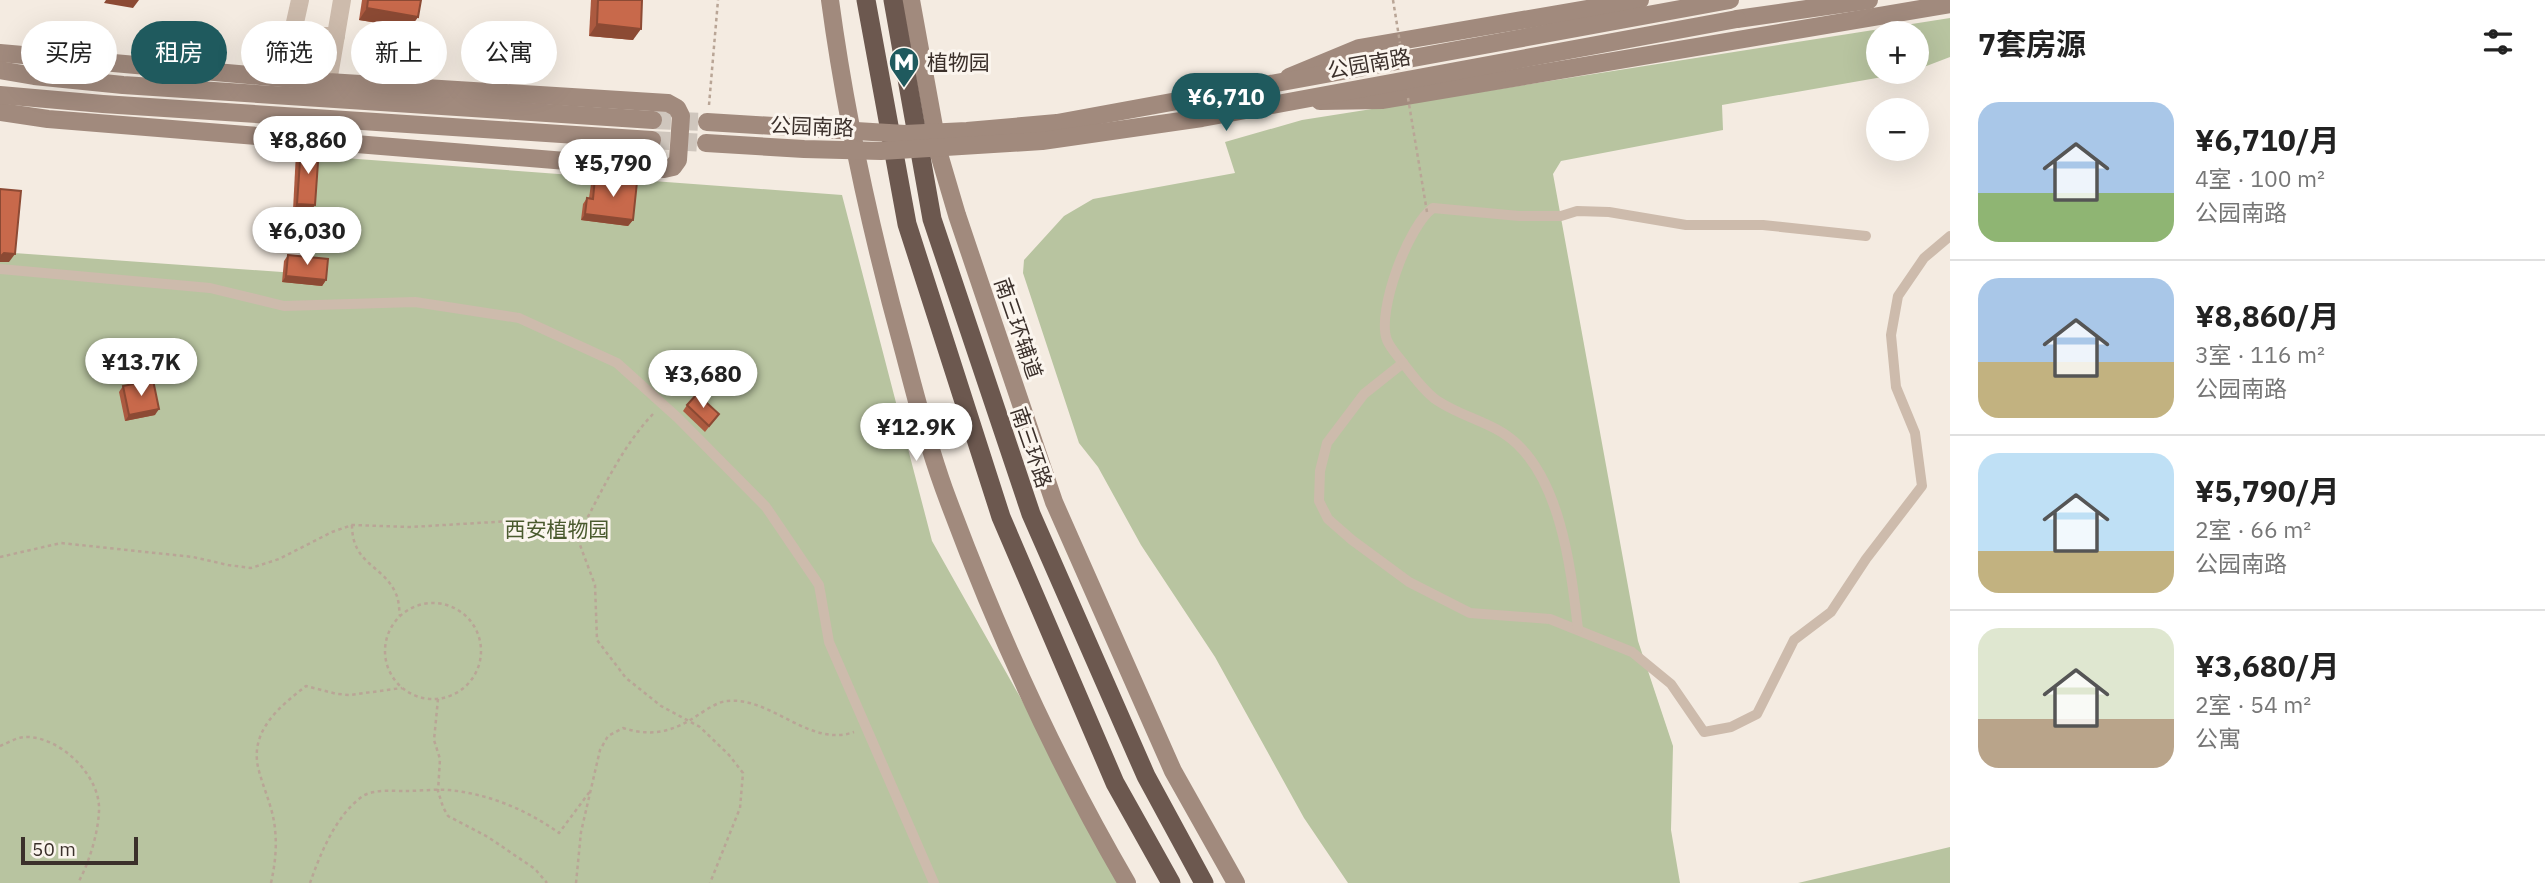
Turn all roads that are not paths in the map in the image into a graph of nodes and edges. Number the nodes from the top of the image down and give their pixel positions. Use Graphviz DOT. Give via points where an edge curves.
graph roads {
  1 [pos="300,0"];
  2 [pos="342,0"];
  3 [pos="830,0"];
  4 [pos="866,0"];
  5 [pos="893,0"];
  6 [pos="911,0"];
  7 [pos="1640,0"];
  8 [pos="1730,0"];
  9 [pos="1869,0"];
  10 [pos="1950,4"];
  11 [pos="295,21"];
  12 [pos="337,30"];
  13 [pos="0,52"];
  14 [pos="0,70"];
  15 [pos="241,74"];
  16 [pos="337,83"];
  17 [pos="0,95"];
  18 [pos="0,112"];
  19 [pos="708,115"];
  20 [pos="653,120"];
  21 [pos="935,136"];
  22 [pos="652,140"];
  23 [pos="706,143"];
  24 [pos="939,154"];
  25 [pos="1866,236"];
  26 [pos="1950,236"];
  27 [pos="0,269"];
  28 [pos="1403,363"];
  29 [pos="1578,629"];
  30 [pos="934,883"];
  31 [pos="1127,883"];
  32 [pos="1171,883"];
  33 [pos="1204,883"];
  34 [pos="1236,883"];
  1 -- 11 [label="street"];
  2 -- 12 [label="street"];
  3 -- 31 [label="main road" via="846,111 864,193 943,487 1010,653"];
  4 -- 32 [label="highway" via="907,224 1001,517 1115,783"];
  5 -- 33 [label="highway, 南三环路" via="932,219 1031,514 1146,776"];
  6 -- 21 [label="main road, 南三环辅道"];
  7 -- 21 [label="main road" via="1359,48 1279,81"];
  8 -- 19 [label="main road, 公园南路, bridge" via="1057,122 905,134"];
  9 -- 23 [label="main road, 公园南路, bridge" via="1737,19 1202,118 1041,141 881,151"];
  10 -- 24 [label="main road" via="1382,100 1318,101 1216,124"];
  13 -- 15 [label="main road"];
  14 -- 20 [label="main road" via="123,85"];
  16 -- 18 [label="main road" via="668,103 681,116 678,160 664,169"];
  17 -- 22 [label="main road"];
  21 -- 24 [label="main road, 南三环辅道"];
  24 -- 34 [label="main road, 南三环辅道" via="1054,502 1173,771"];
  25 -- 28 [label="lane" via="1763,225 1686,225 1609,212 1555,216 1433,208 1399,262 1388,292 1387,339"];
  26 -- 29 [label="lane" via="1924,258 1898,296 1891,335 1896,387 1915,433 1922,486 1831,612 1794,640 1757,714 1731,727 1704,732 1671,684 1632,652"];
  27 -- 30 [label="lane" via="210,288 285,306 415,302 519,318 617,363 766,507 819,585 829,642"];
  28 -- 29 [label="lane" via="1435,399 1503,433 1534,465 1565,536"];
  28 -- 29 [label="lane" via="1364,394 1327,443 1319,501 1328,519 1409,582 1469,613 1550,619"];
}
